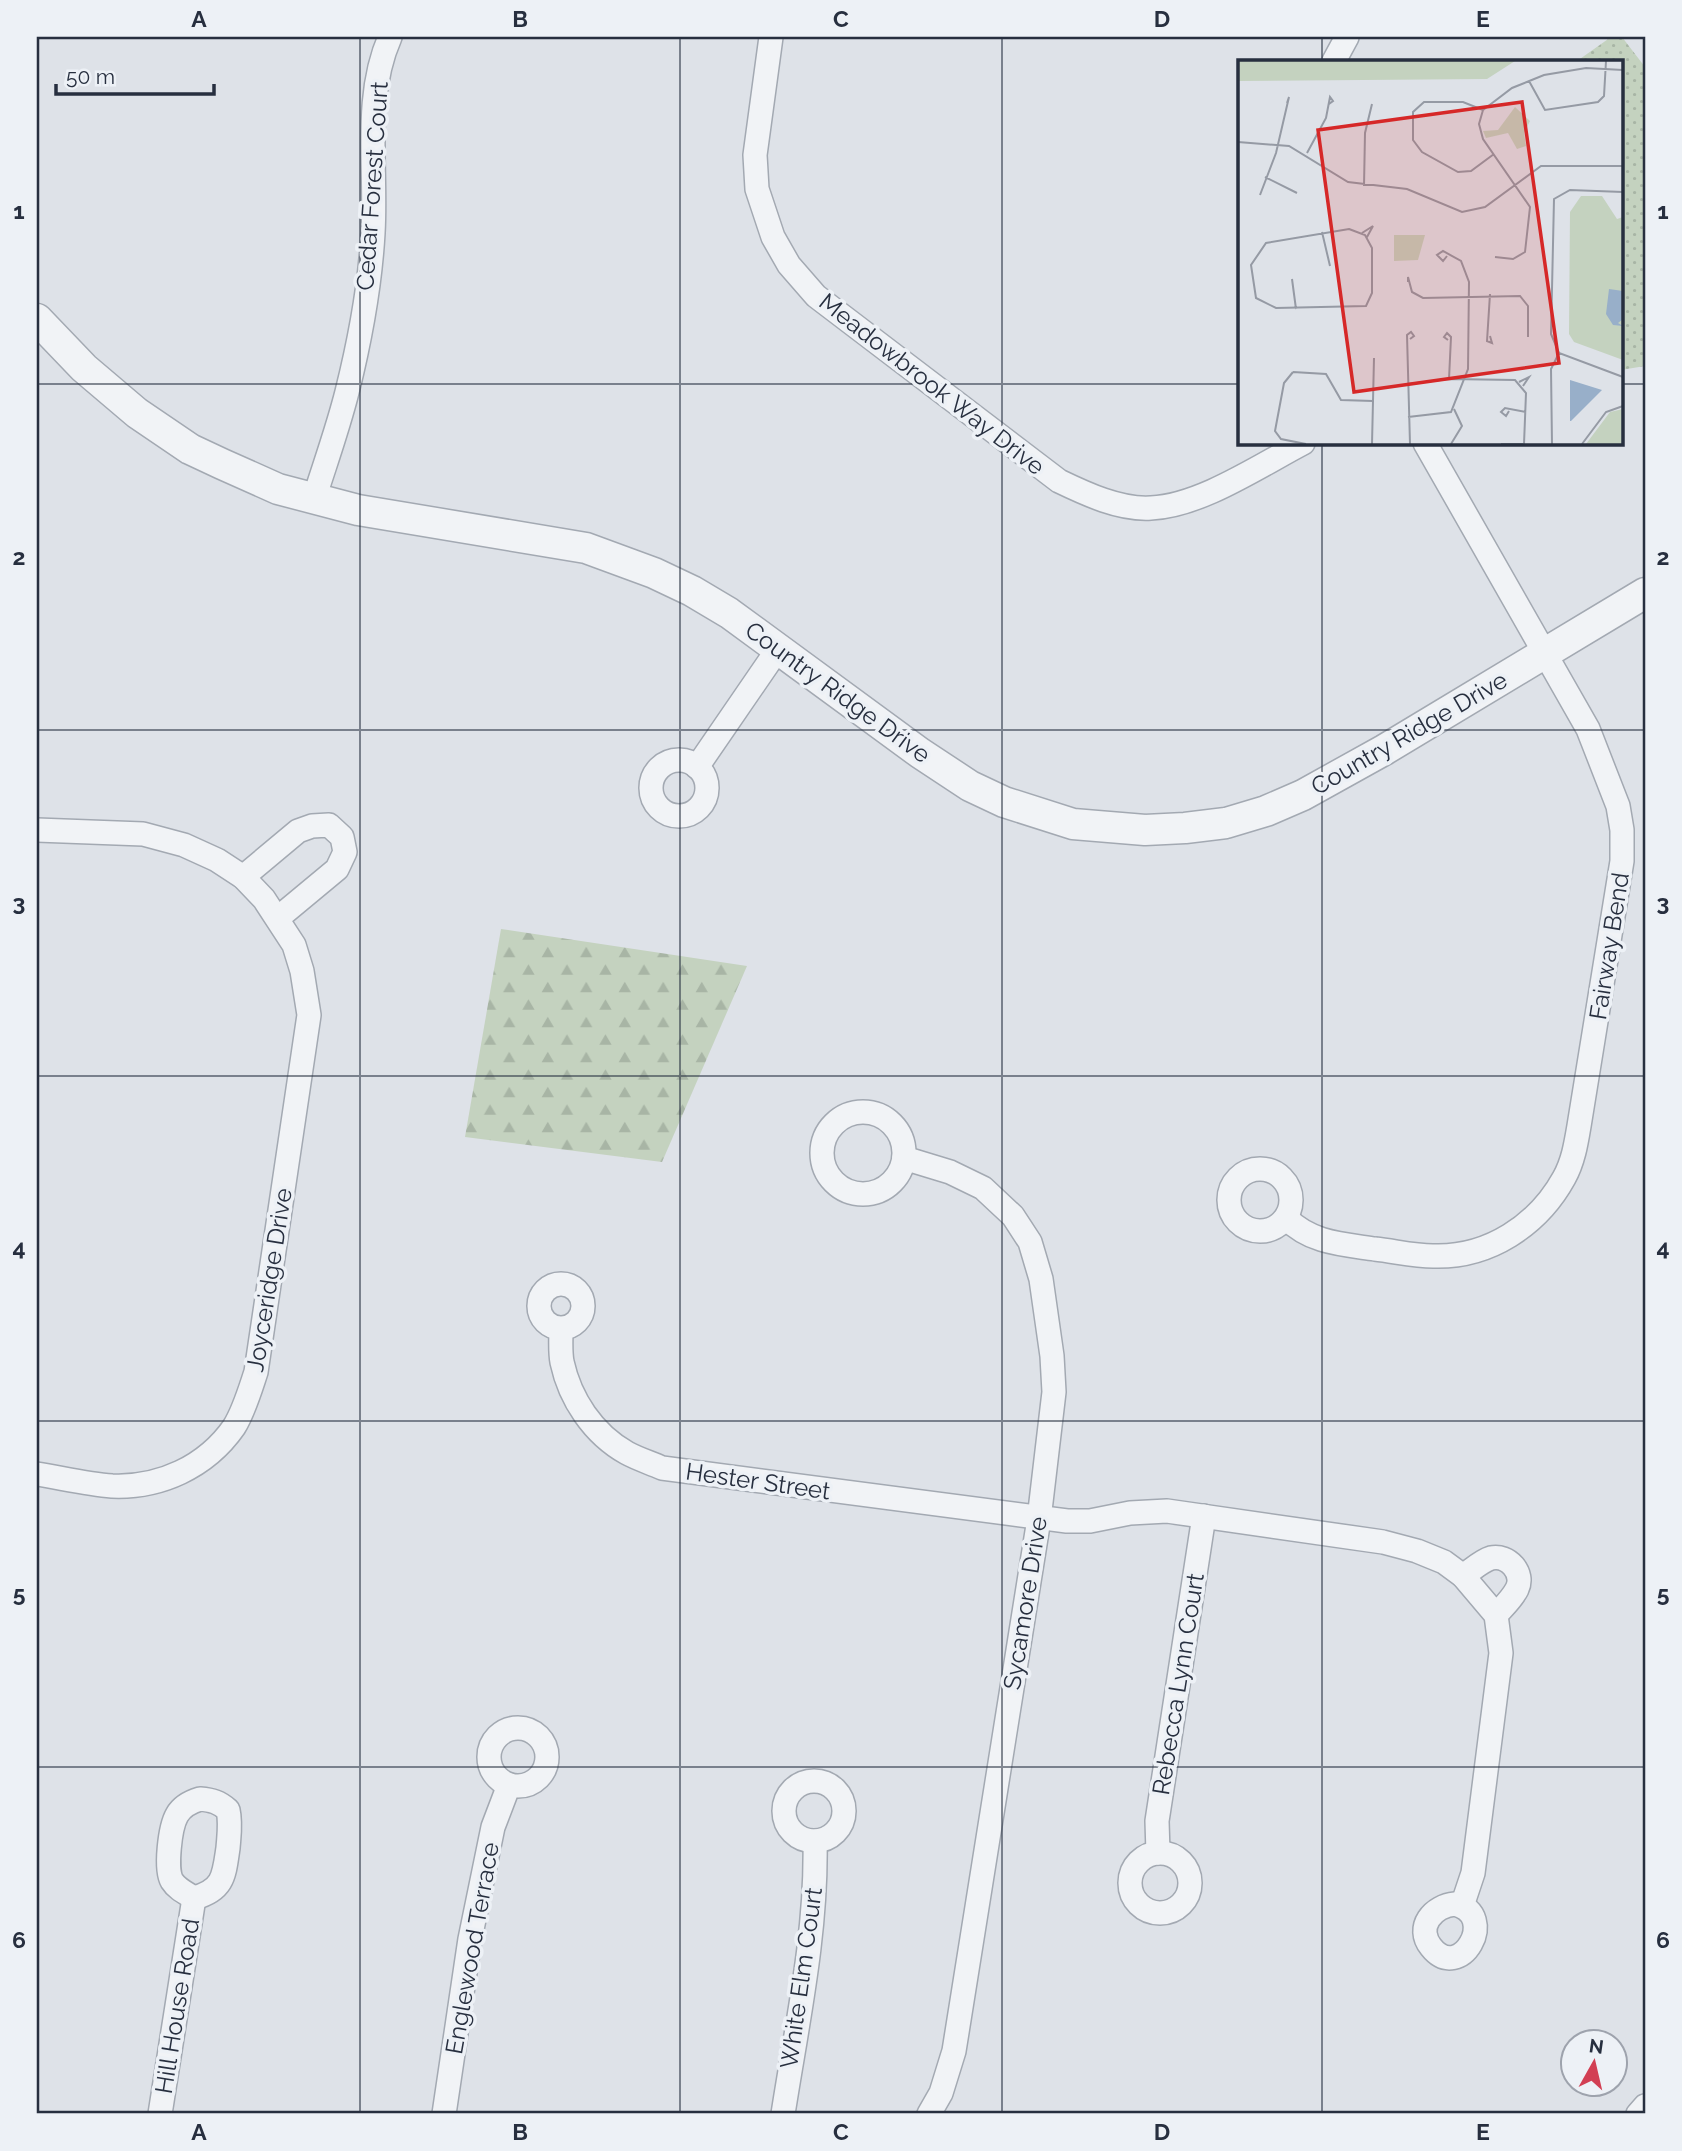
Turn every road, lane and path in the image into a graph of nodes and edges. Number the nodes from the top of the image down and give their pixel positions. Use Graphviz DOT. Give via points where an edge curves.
graph roads {
  1 [pos="390,37"];
  2 [pos="771,37"];
  3 [pos="1347,37"];
  4 [pos="1335,60"];
  5 [pos="37,319"];
  6 [pos="1301,444"];
  7 [pos="1426,444"];
  8 [pos="314,499"];
  9 [pos="1645,593"];
  10 [pos="778,649"];
  11 [pos="1546,654"];
  12 [pos="697,767"];
  13 [pos="37,830"];
  14 [pos="243,877"];
  15 [pos="278,918"];
  16 [pos="904,1158"];
  17 [pos="1286,1218"];
  18 [pos="561,1329"];
  19 [pos="37,1474"];
  20 [pos="1204,1516"];
  21 [pos="1039,1519"];
  22 [pos="1463,1576"];
  23 [pos="1496,1615"];
  24 [pos="509,1785"];
  25 [pos="815,1841"];
  26 [pos="1158,1853"];
  27 [pos="194,1898"];
  28 [pos="1462,1906"];
  29 [pos="1645,2105"];
  30 [pos="160,2114"];
  31 [pos="444,2114"];
  32 [pos="783,2114"];
  33 [pos="929,2114"];
  34 [pos="1638,2114"];
  1 -- 8 [label="street, Cedar Forest Court" via="375,99 373,233 360,328 347,393"];
  2 -- 6 [label="street, Meadowbrook Way Drive" via="755,155 757,188 773,237 789,265 816,296 1059,481 1086,494 1148,509 1182,503"];
  3 -- 4 [label="street"];
  5 -- 8 [label="street, Country Ridge Drive" via="84,368 137,413 190,449 278,489"];
  7 -- 11 [label="street, Fairway Bend"];
  8 -- 10 [label="street, Country Ridge Drive" via="586,548 692,592"];
  9 -- 11 [label="street, Country Ridge Drive"];
  10 -- 11 [label="street, Country Ridge Drive" via="970,786 1073,824 1144,830 1226,823 1303,795"];
  10 -- 12 [label="street"];
  11 -- 17 [label="street, Fairway Bend" via="1588,729 1618,806 1622,830 1622,861 1579,1126 1564,1177 1535,1218 1494,1245 1468,1252 1434,1256 1335,1243 1298,1230"];
  13 -- 14 [label="street, Joyceridge Drive" via="143,834 184,845"];
  14 -- 15 [label="street, Joyceridge Drive"];
  14 -- 15 [label="street" via="298,831 329,825 342,837 345,852 337,869"];
  15 -- 19 [label="street, Joyceridge Drive" via="295,945 309,1014 256,1372 247,1397 234,1426 189,1470 156,1482 113,1486"];
  16 -- 21 [label="street, Sycamore Drive" via="983,1188 1013,1216 1030,1242 1041,1279 1054,1392"];
  18 -- 21 [label="street, Hester Street" via="561,1359 580,1408 617,1446 662,1468"];
  20 -- 21 [label="street, Hester Street" via="1167,1511 1090,1521"];
  20 -- 22 [label="street, Hester Street" via="1383,1542 1444,1562"];
  20 -- 26 [label="street, Rebecca Lynn Court" via="1157,1821"];
  21 -- 33 [label="street, Sycamore Drive" via="954,2051"];
  22 -- 23 [label="street, Hester Street"];
  22 -- 23 [label="street" via="1490,1558 1514,1566 1517,1588"];
  23 -- 28 [label="street" via="1501,1653 1473,1873"];
  24 -- 31 [label="street, Englewood Terrace" via="493,1827 470,1939"];
  25 -- 32 [label="street, White Elm Court" via="810,1938"];
  27 -- 30 [label="street, Hill House Road"];
  29 -- 34 [label="street"];
}
